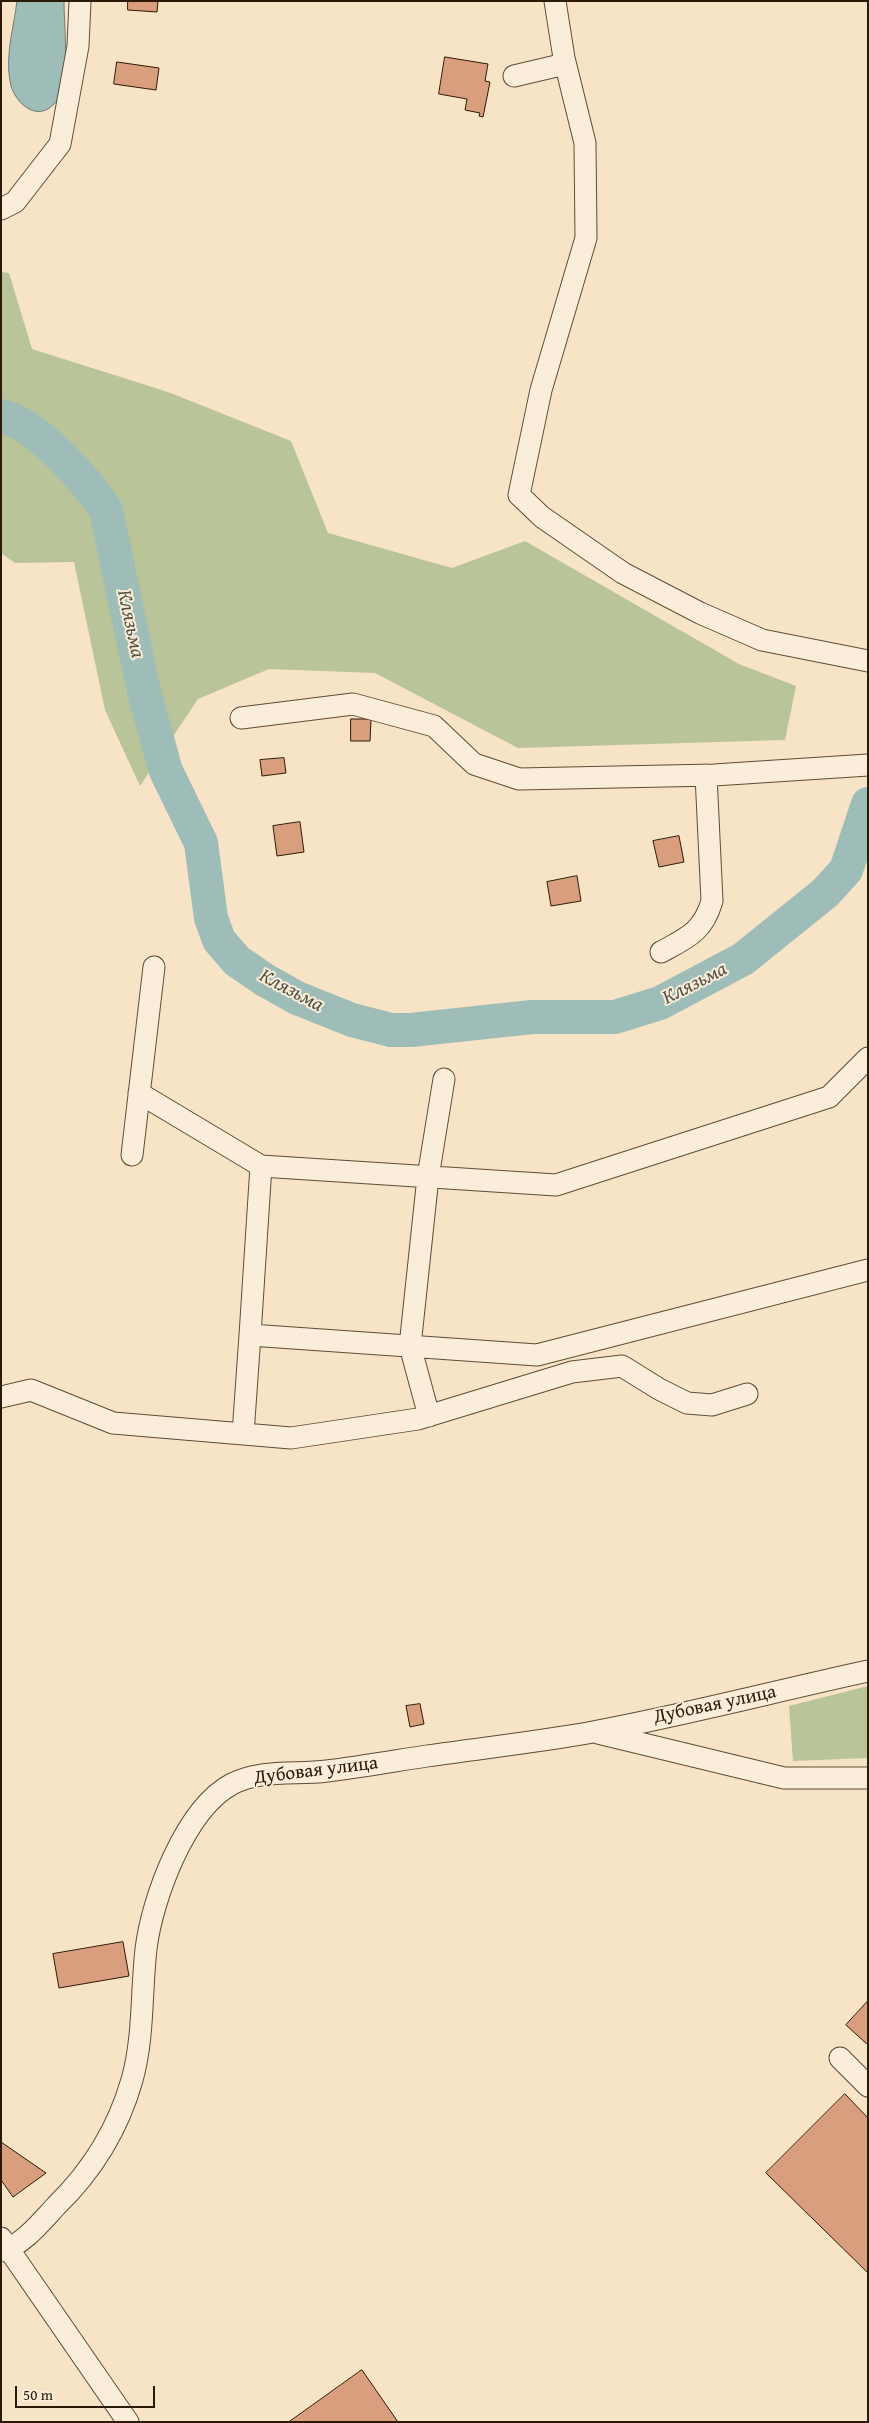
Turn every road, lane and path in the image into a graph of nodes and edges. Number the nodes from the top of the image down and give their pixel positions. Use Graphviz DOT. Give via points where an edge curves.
graph roads {
  1 [pos="80,1"];
  2 [pos="555,1"];
  3 [pos="565,64"];
  4 [pos="514,76"];
  5 [pos="1,209"];
  6 [pos="868,661"];
  7 [pos="240,718"];
  8 [pos="868,765"];
  9 [pos="706,775"];
  10 [pos="661,952"];
  11 [pos="154,967"];
  12 [pos="868,1058"];
  13 [pos="444,1078"];
  14 [pos="139,1093"];
  15 [pos="132,1155"];
  16 [pos="261,1166"];
  17 [pos="428,1177"];
  18 [pos="868,1270"];
  19 [pos="250,1335"];
  20 [pos="410,1346"];
  21 [pos="747,1394"];
  22 [pos="1,1397"];
  23 [pos="428,1416"];
  24 [pos="243,1434"];
  25 [pos="868,1671"];
  26 [pos="593,1732"];
  27 [pos="868,1778"];
  28 [pos="840,2058"];
  29 [pos="868,2086"];
  30 [pos="4,2246"];
  31 [pos="128,2422"];
  1 -- 5 [label="street" via="78,46 60,144 15,202"];
  2 -- 3 [label="street"];
  3 -- 4 [label="street"];
  3 -- 6 [label="street" via="585,143 586,238 541,390 519,495 542,517 624,573 700,613 762,640"];
  7 -- 9 [label="street" via="353,704 434,726 474,764 520,779"];
  8 -- 9 [label="street"];
  9 -- 10 [label="street" via="712,901 707,919 691,936"];
  11 -- 14 [label="street"];
  12 -- 17 [label="street" via="828,1097 556,1185"];
  13 -- 17 [label="street"];
  14 -- 15 [label="street"];
  14 -- 16 [label="street"];
  16 -- 17 [label="street"];
  16 -- 19 [label="street"];
  17 -- 20 [label="street"];
  18 -- 20 [label="street" via="537,1355"];
  19 -- 20 [label="street"];
  19 -- 24 [label="street"];
  20 -- 23 [label="street"];
  21 -- 23 [label="street" via="712,1404 687,1403 622,1366 572,1372"];
  22 -- 24 [label="street" via="31,1390 112,1423"];
  23 -- 24 [label="street" via="291,1438"];
  25 -- 26 [label="street, Дубовая улица"];
  26 -- 27 [label="street" via="784,1778"];
  26 -- 30 [label="street, Дубовая улица" via="324,1772 255,1776 232,1784 215,1797 192,1824 176,1851 159,1898 147,1946 137,2059 113,2133 74,2188"];
  28 -- 29 [label="street"];
  30 -- 31 [label="street"];
}
